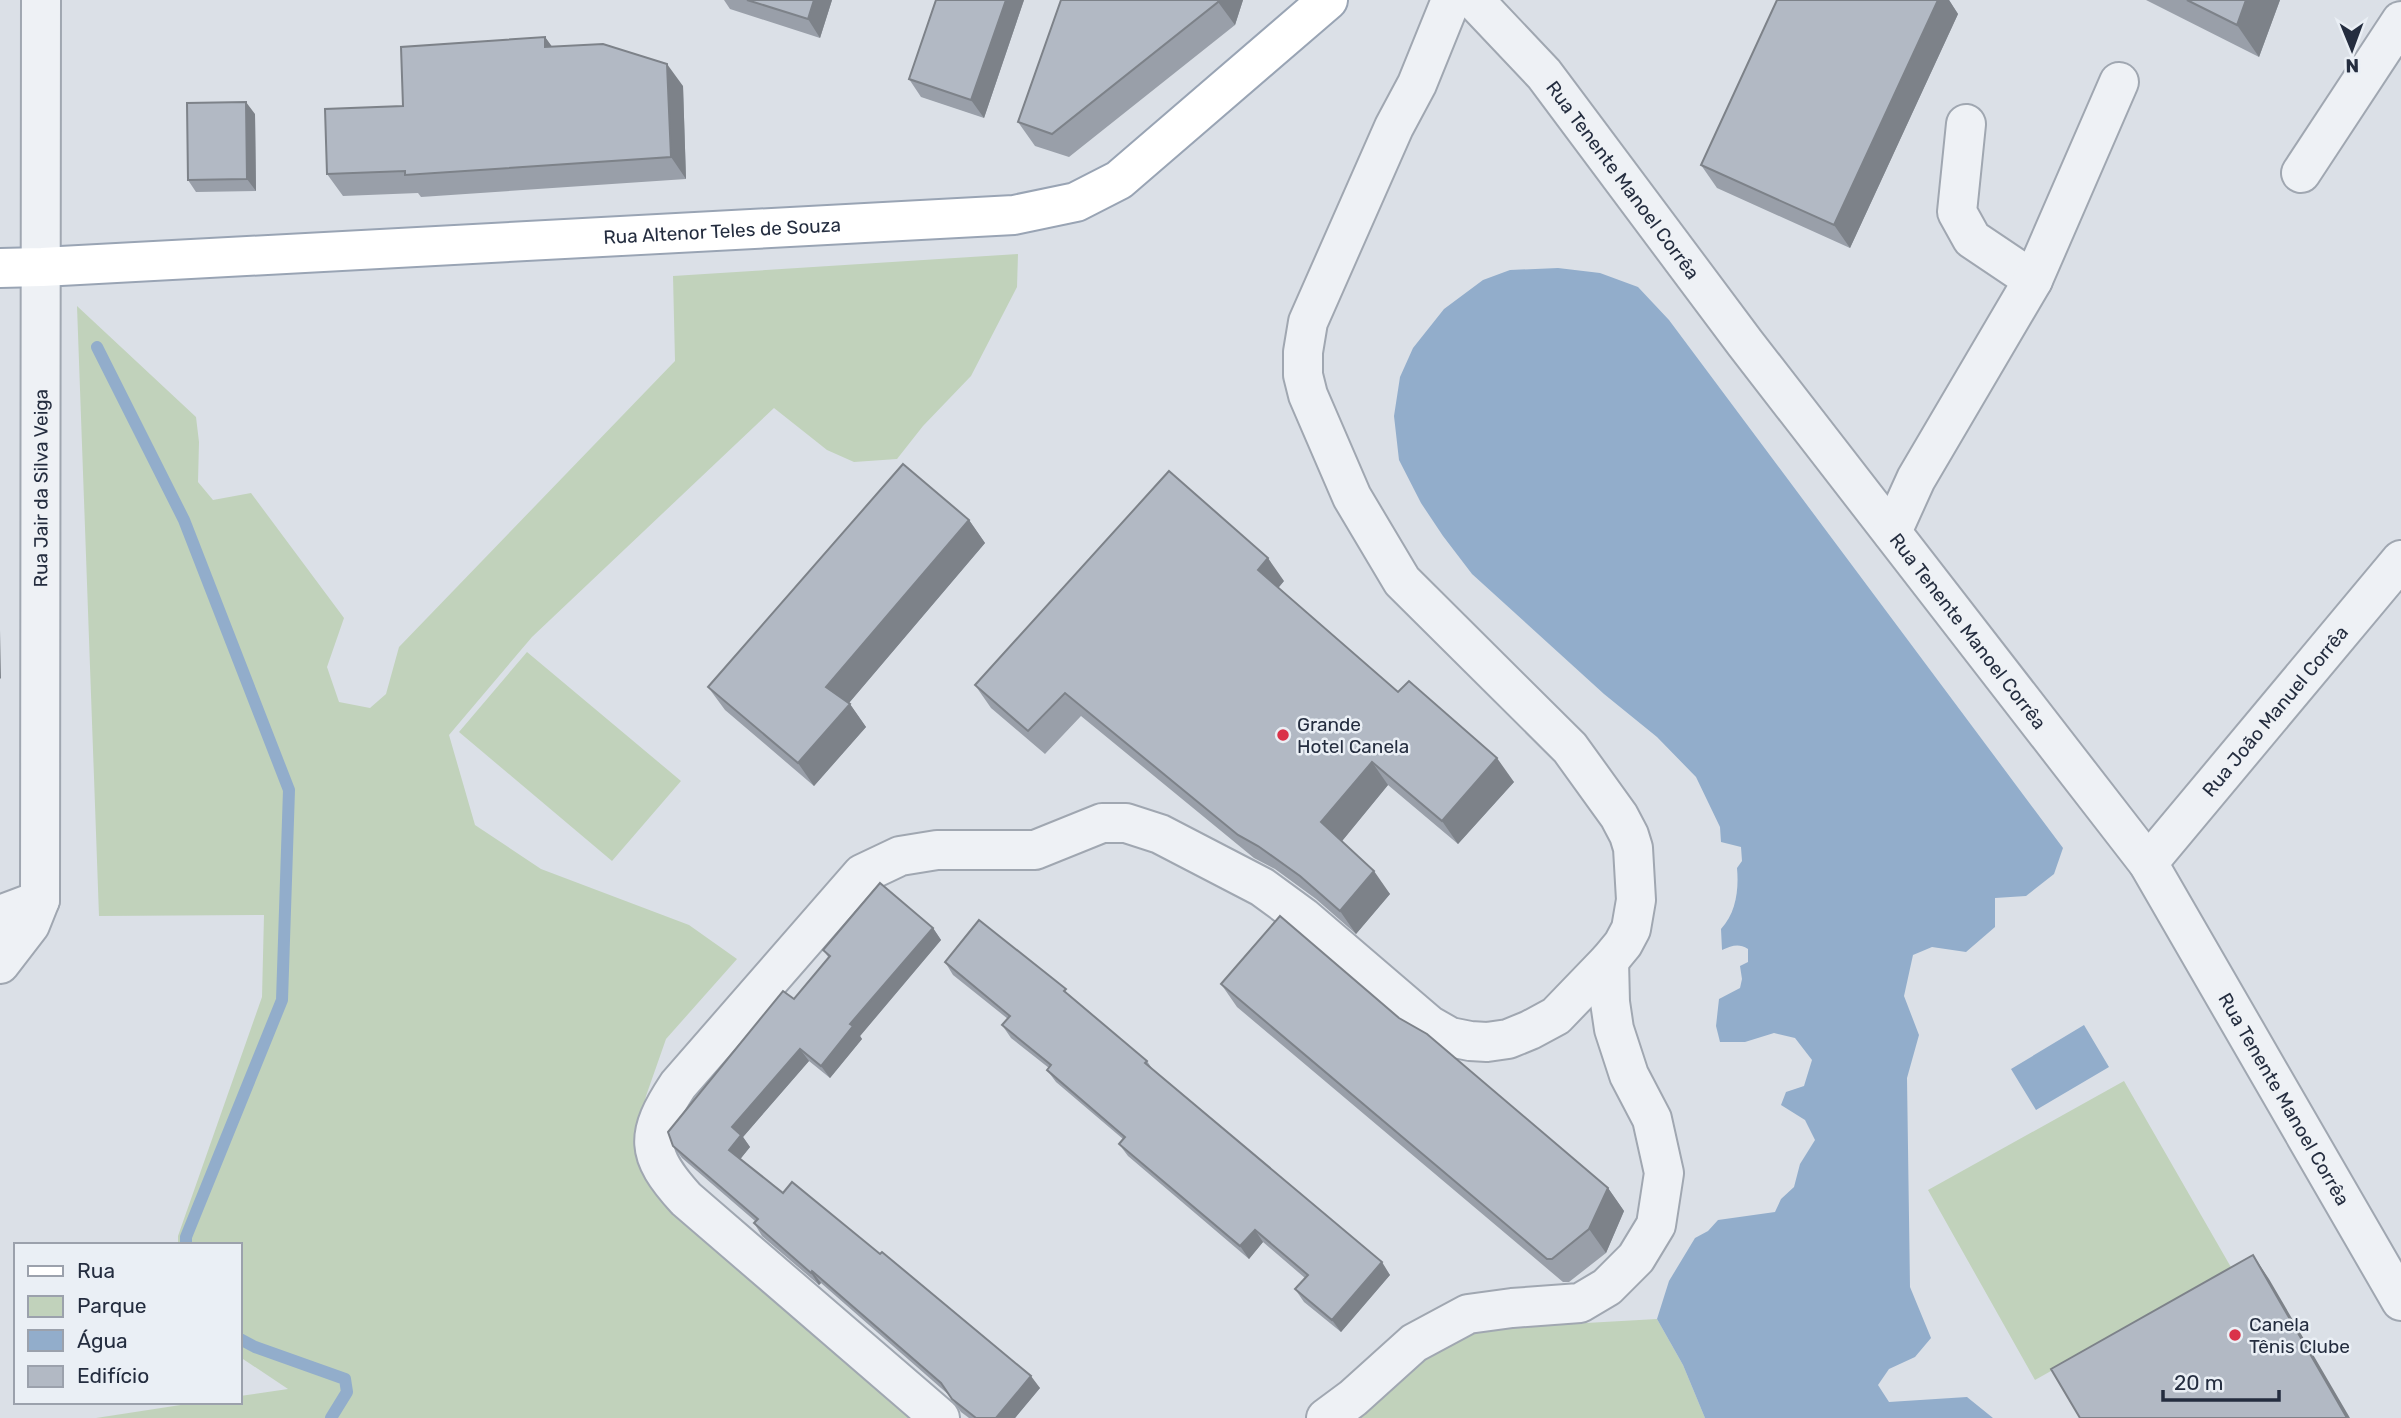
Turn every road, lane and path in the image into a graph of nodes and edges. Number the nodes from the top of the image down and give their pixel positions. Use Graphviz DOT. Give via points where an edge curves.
graph roads {
  1 [pos="41,0"];
  2 [pos="1328,0"];
  3 [pos="1451,0"];
  4 [pos="1474,0"];
  5 [pos="2401,21"];
  6 [pos="2119,82"];
  7 [pos="1966,124"];
  8 [pos="2301,173"];
  9 [pos="42,267"];
  10 [pos="0,268"];
  11 [pos="2033,280"];
  12 [pos="1892,532"];
  13 [pos="2401,560"];
  14 [pos="2148,863"];
  15 [pos="40,900"];
  16 [pos="0,915"];
  17 [pos="1609,961"];
  18 [pos="0,964"];
  19 [pos="2401,1301"];
  20 [pos="940,1418"];
  21 [pos="1326,1418"];
  1 -- 9 [label="street, Rua Jair da Silva Veiga"];
  2 -- 9 [label="main road, Rua Altenor Teles de Souza" via="1119,180 1076,202 1014,215"];
  3 -- 17 [label="street" via="1308,322 1303,375 1352,497 1402,581 1570,748 1629,835 1635,862 1634,914 1623,944"];
  4 -- 12 [label="street, Rua Tenente Manoel Corrêa" via="1544,75"];
  5 -- 8 [label="street"];
  6 -- 11 [label="street"];
  7 -- 11 [label="street" via="1957,212 1972,239"];
  9 -- 10 [label="main road, Rua Altenor Teles de Souza"];
  9 -- 15 [label="street, Rua Jair da Silva Veiga"];
  11 -- 12 [label="street" via="1916,479"];
  12 -- 14 [label="street, Rua Tenente Manoel Corrêa"];
  13 -- 14 [label="street, Rua João Manuel Corrêa"];
  14 -- 19 [label="street, Rua Tenente Manoel Corrêa"];
  15 -- 16 [label="street"];
  15 -- 18 [label="street, Rua Jair da Silva Veiga" via="30,925"];
  17 -- 20 [label="street" via="1556,1016 1508,1039 1470,1041 1429,1026 1262,887 1160,834 1126,823 1102,823 1035,850 937,850 900,856 862,874 678,1085 653,1133 657,1155 670,1181 686,1199"];
  17 -- 21 [label="street" via="1614,1029 1629,1075 1652,1119 1664,1173 1656,1225 1636,1258 1607,1287 1580,1303 1468,1314 1414,1343"];
}
